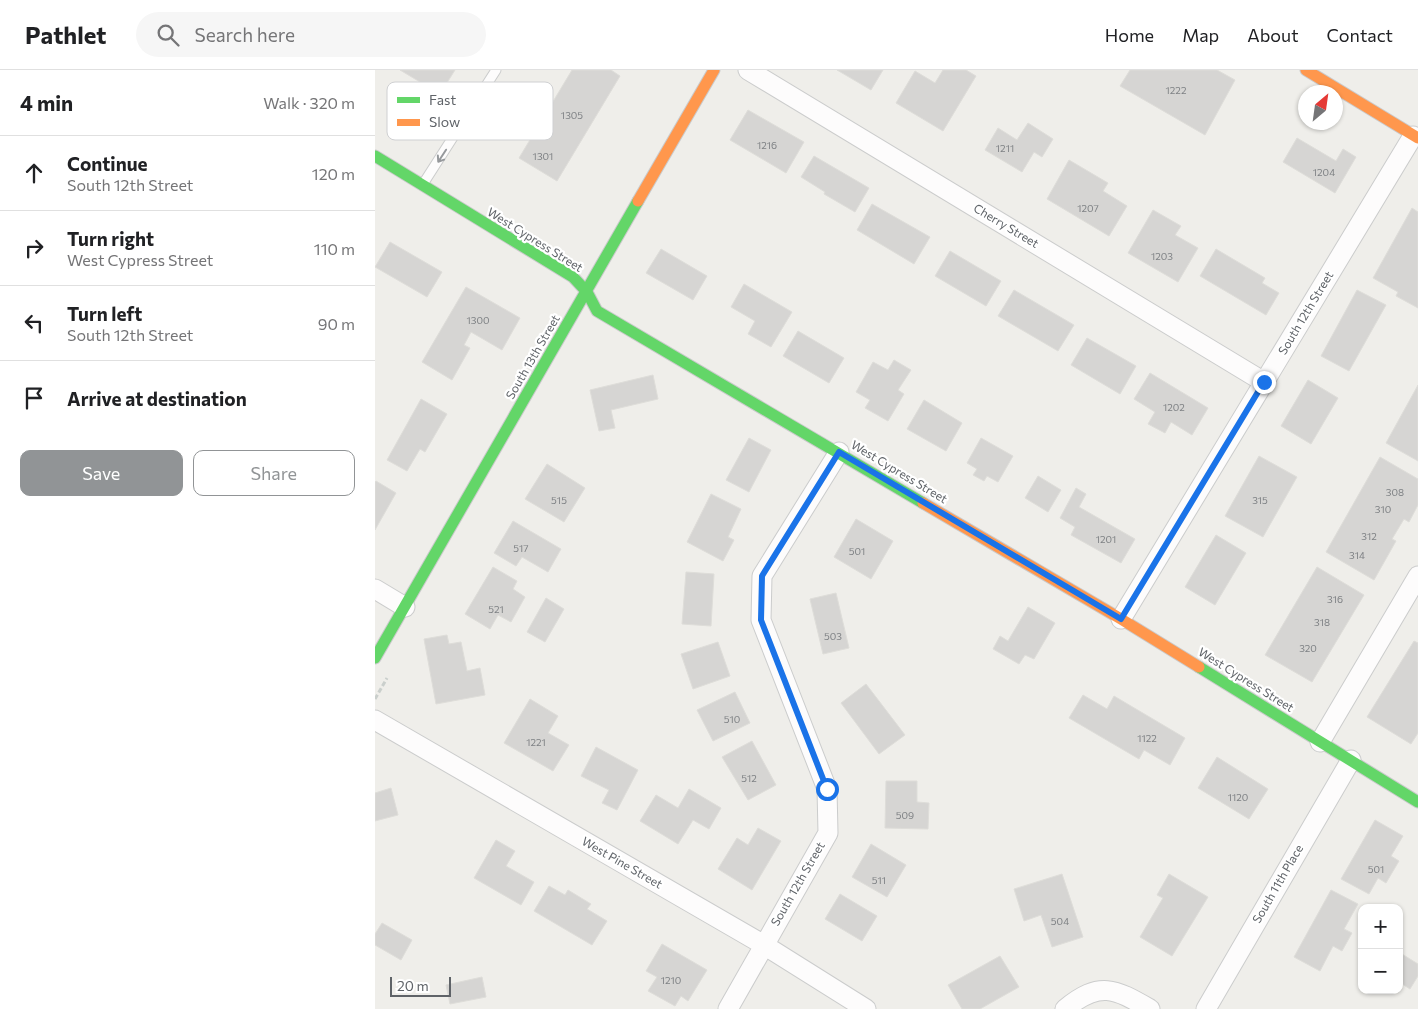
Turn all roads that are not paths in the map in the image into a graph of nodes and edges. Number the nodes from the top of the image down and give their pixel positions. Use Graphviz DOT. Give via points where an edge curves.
graph roads {
  1 [pos="496,70"];
  2 [pos="714,70"];
  3 [pos="749,70"];
  4 [pos="1307,70"];
  5 [pos="488,82"];
  6 [pos="1416,137"];
  7 [pos="451,140"];
  8 [pos="375,156"];
  9 [pos="422,186"];
  10 [pos="587,292"];
  11 [pos="1264,382"];
  12 [pos="839,452"];
  13 [pos="1418,576"];
  14 [pos="375,589"];
  15 [pos="405,607"];
  16 [pos="1121,619"];
  17 [pos="375,658"];
  18 [pos="375,720"];
  19 [pos="1320,742"];
  20 [pos="1351,760"];
  21 [pos="1418,802"];
  22 [pos="764,945"];
  23 [pos="728,1009"];
  24 [pos="866,1009"];
  25 [pos="1065,1009"];
  26 [pos="1150,1009"];
  27 [pos="1206,1009"];
  1 -- 5 [label="lane, one-way"];
  2 -- 10 [label="street, South 13th Street"];
  3 -- 11 [label="street, Cherry Street"];
  4 -- 6 [label="street"];
  6 -- 11 [label="street, South 12th Street"];
  7 -- 9 [label="lane, one-way"];
  8 -- 9 [label="street, West Cypress Street"];
  9 -- 10 [label="street, West Cypress Street" via="573,277"];
  10 -- 12 [label="street, West Cypress Street" via="597,311"];
  10 -- 15 [label="street, South 13th Street"];
  11 -- 16 [label="street, South 12th Street"];
  12 -- 16 [label="street, West Cypress Street"];
  12 -- 22 [label="street, South 12th Street" via="762,576 761,620 827,789 828,833"];
  13 -- 19 [label="street"];
  14 -- 15 [label="street"];
  15 -- 17 [label="street, South 13th Street"];
  16 -- 19 [label="street, West Cypress Street"];
  18 -- 22 [label="street, West Pine Street"];
  19 -- 20 [label="street, West Cypress Street"];
  20 -- 21 [label="street, West Cypress Street"];
  20 -- 27 [label="street, South 11th Place"];
  22 -- 23 [label="street, South 12th Street"];
  22 -- 24 [label="street, West Pine Street"];
  25 -- 26 [label="street" via="1097,990 1121,993"];
}
